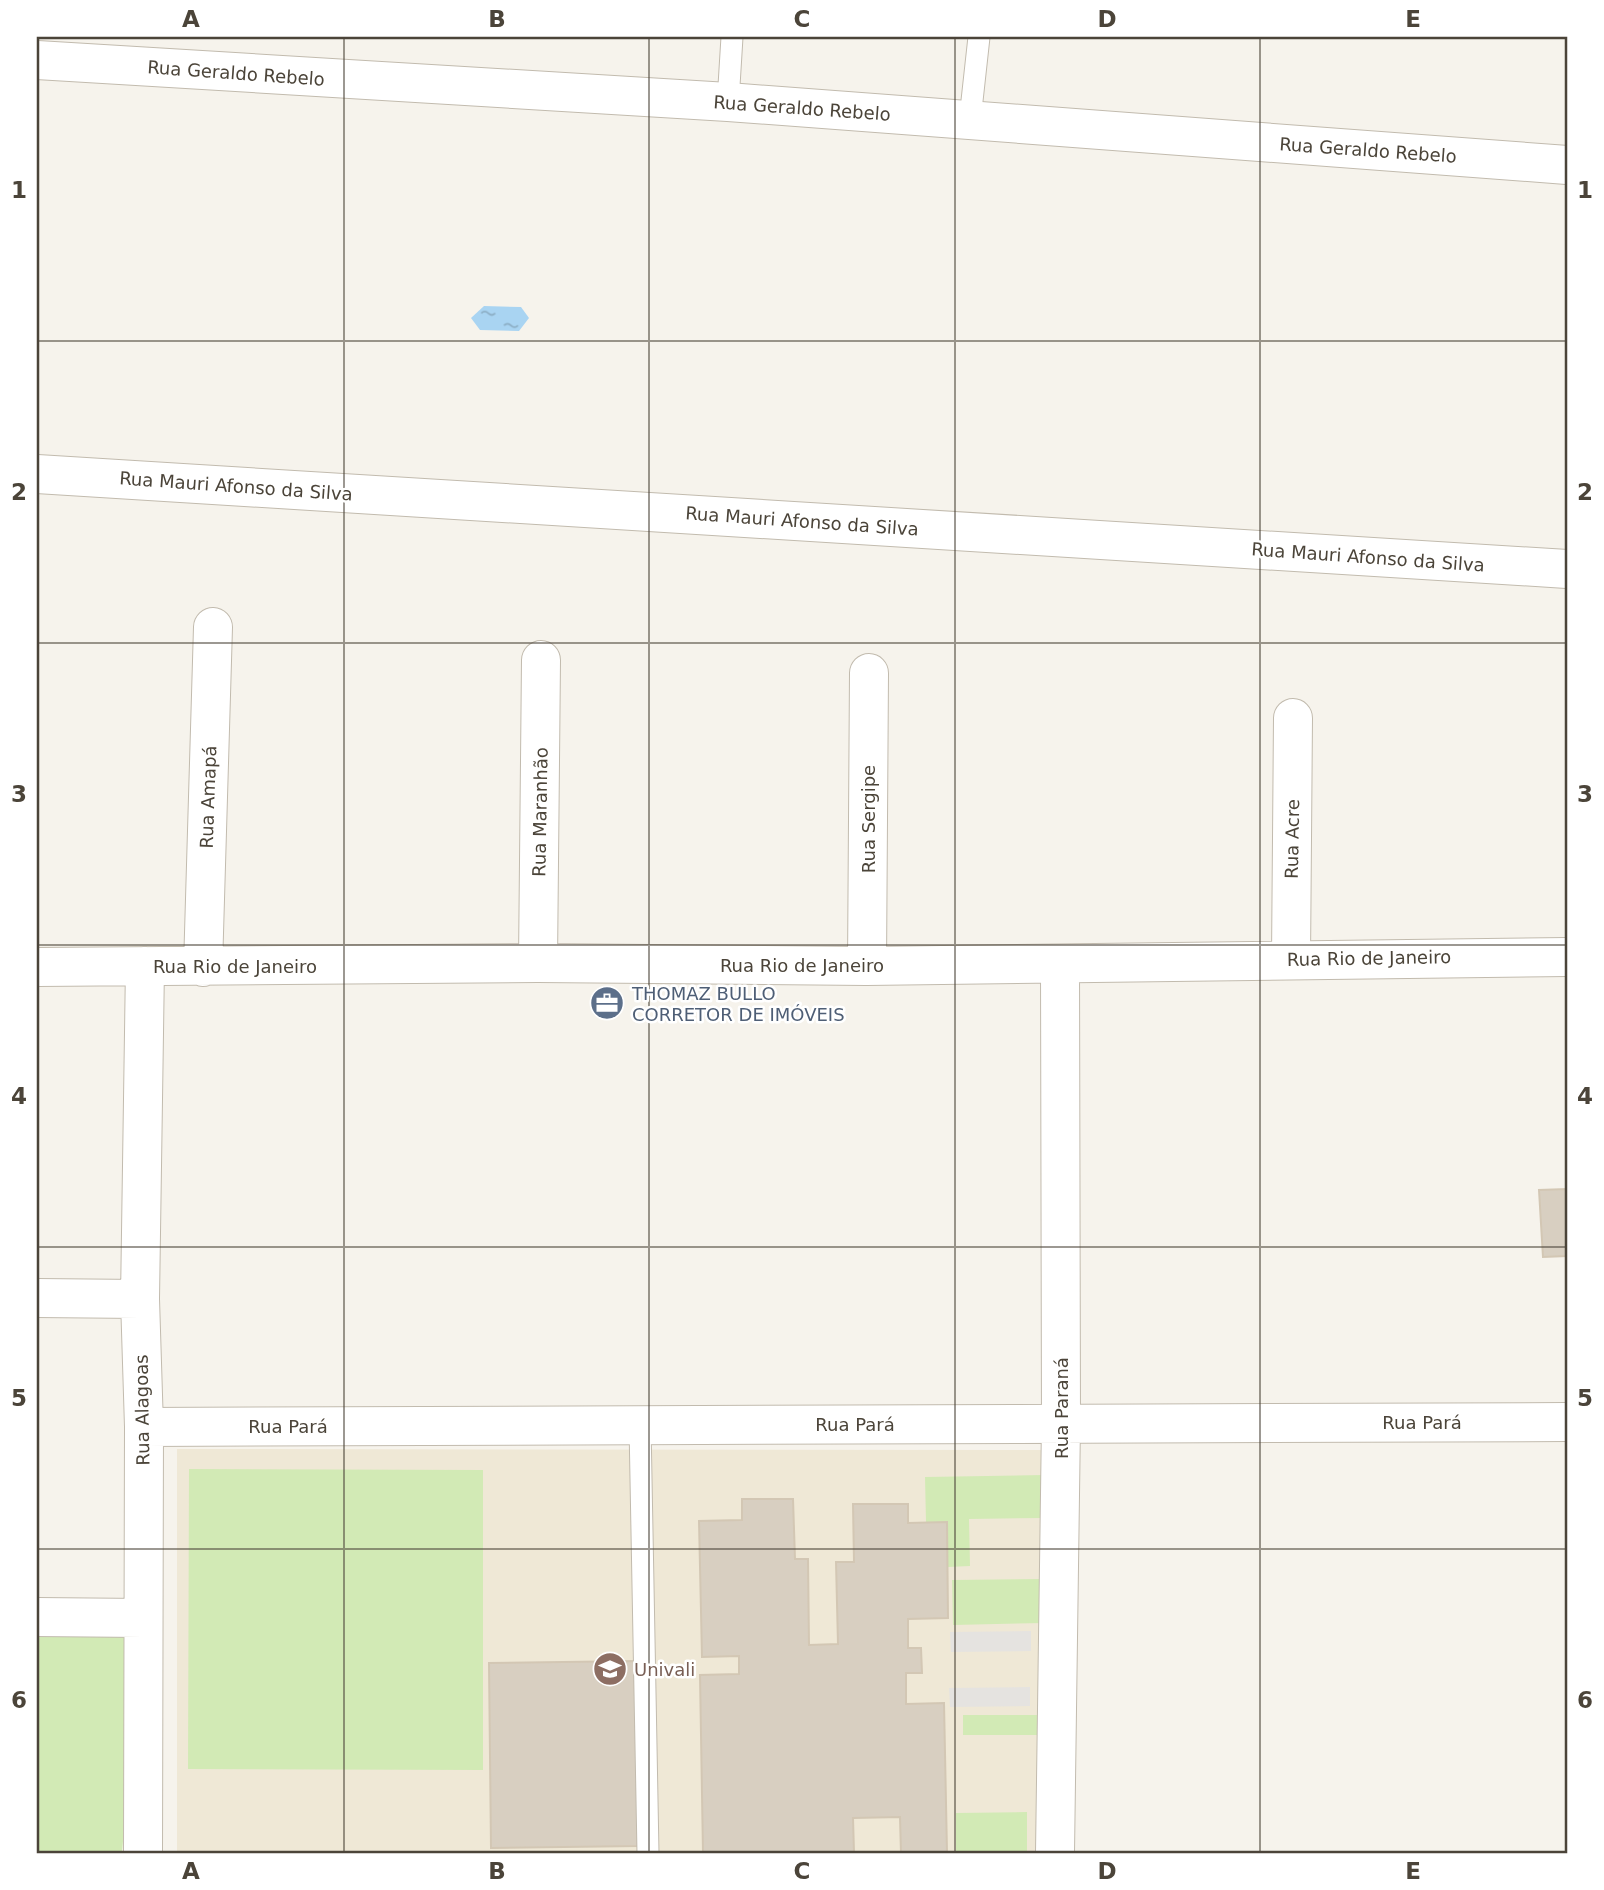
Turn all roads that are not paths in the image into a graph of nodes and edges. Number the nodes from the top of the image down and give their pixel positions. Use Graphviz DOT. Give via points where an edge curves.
graph roads {
  1 [pos="732,37"];
  2 [pos="979,37"];
  3 [pos="37,60"];
  4 [pos="728,103"];
  5 [pos="970,119"];
  6 [pos="1567,165"];
  7 [pos="37,474"];
  8 [pos="1567,569"];
  9 [pos="213,627"];
  10 [pos="541,660"];
  11 [pos="869,673"];
  12 [pos="1293,718"];
  13 [pos="1567,957"];
  14 [pos="1291,959"];
  15 [pos="538,964"];
  16 [pos="1060,964"];
  17 [pos="867,966"];
  18 [pos="145,967"];
  19 [pos="203,967"];
  20 [pos="37,968"];
  21 [pos="37,1298"];
  22 [pos="140,1298"];
  23 [pos="1567,1422"];
  24 [pos="1061,1423"];
  25 [pos="640,1425"];
  26 [pos="144,1427"];
  27 [pos="37,1617"];
  28 [pos="143,1618"];
  29 [pos="143,1853"];
  30 [pos="648,1853"];
  31 [pos="1055,1853"];
  1 -- 4 [label="lane"];
  2 -- 5 [label="lane"];
  3 -- 4 [label="street, Rua Geraldo Rebelo"];
  4 -- 5 [label="street, Rua Geraldo Rebelo"];
  5 -- 6 [label="street, Rua Geraldo Rebelo"];
  7 -- 8 [label="street, Rua Mauri Afonso da Silva"];
  9 -- 19 [label="street, Rua Amapá"];
  10 -- 15 [label="street, Rua Maranhão"];
  11 -- 17 [label="street, Rua Sergipe"];
  12 -- 14 [label="street, Rua Acre"];
  13 -- 14 [label="street, Rua Rio de Janeiro"];
  14 -- 16 [label="street, Rua Rio de Janeiro"];
  15 -- 17 [label="street, Rua Rio de Janeiro"];
  15 -- 19 [label="street, Rua Rio de Janeiro"];
  16 -- 17 [label="street, Rua Rio de Janeiro"];
  16 -- 24 [label="street, Rua Paraná"];
  18 -- 19 [label="street, Rua Rio de Janeiro"];
  18 -- 20 [label="street, Rua Rio de Janeiro"];
  18 -- 22 [label="street, Rua Alagoas"];
  21 -- 22 [label="street"];
  22 -- 26 [label="street, Rua Alagoas"];
  23 -- 24 [label="street, Rua Pará"];
  24 -- 25 [label="street, Rua Pará"];
  24 -- 31 [label="street, Rua Paraná"];
  25 -- 26 [label="street, Rua Pará"];
  25 -- 30 [label="lane"];
  26 -- 28 [label="street, Rua Alagoas"];
  27 -- 28 [label="street"];
  28 -- 29 [label="street, Rua Alagoas"];
}
